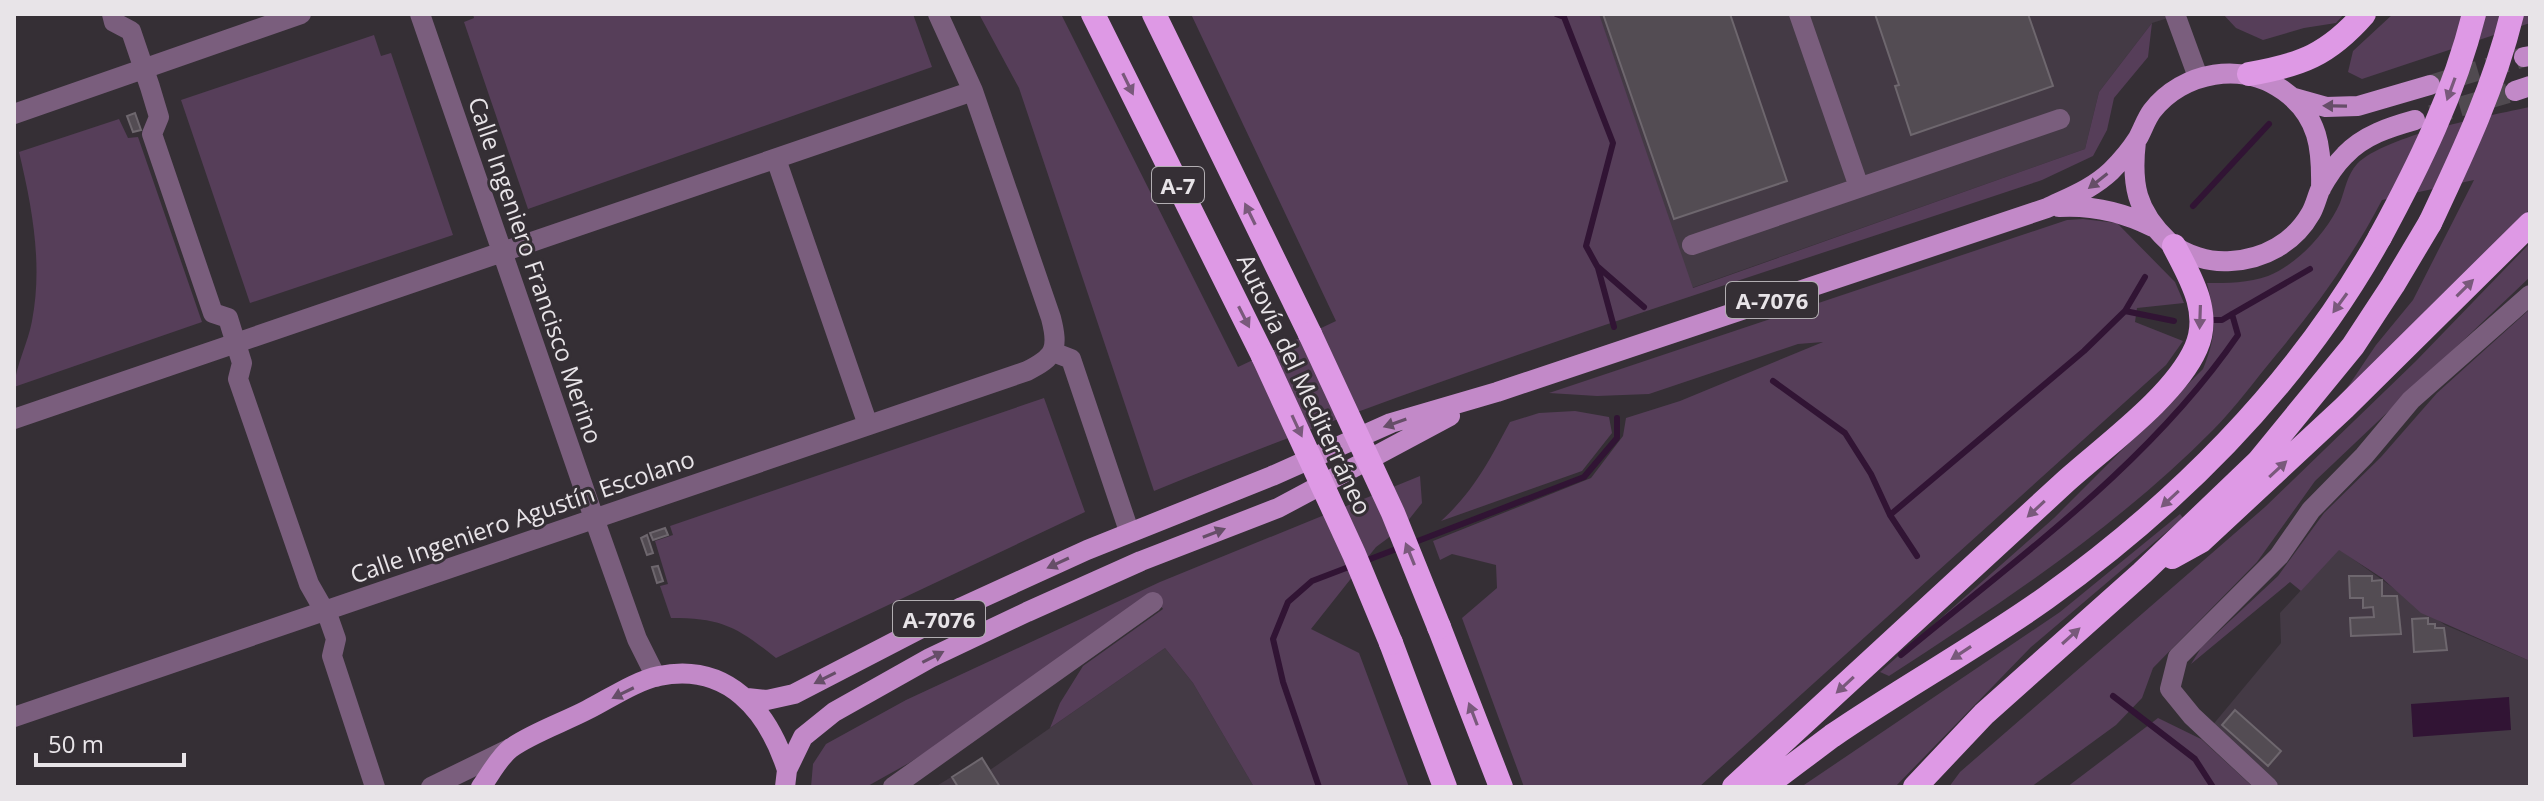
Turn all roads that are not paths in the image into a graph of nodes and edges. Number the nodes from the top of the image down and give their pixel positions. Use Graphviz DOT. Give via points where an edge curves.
graph roads {
  1 [pos="112,14"];
  2 [pos="301,14"];
  3 [pos="420,14"];
  4 [pos="938,14"];
  5 [pos="1093,14"];
  6 [pos="1156,14"];
  7 [pos="1799,14"];
  8 [pos="2175,14"];
  9 [pos="2364,14"];
  10 [pos="2474,14"];
  11 [pos="2512,14"];
  12 [pos="144,69"];
  13 [pos="2249,74"];
  14 [pos="2198,77"];
  15 [pos="2430,85"];
  16 [pos="973,91"];
  17 [pos="2294,98"];
  18 [pos="14,114"];
  19 [pos="2060,119"];
  20 [pos="2415,120"];
  21 [pos="2137,139"];
  22 [pos="776,159"];
  23 [pos="1859,187"];
  24 [pos="2321,189"];
  25 [pos="2047,208"];
  26 [pos="2530,224"];
  27 [pos="2153,227"];
  28 [pos="1692,245"];
  29 [pos="2174,246"];
  30 [pos="503,252"];
  31 [pos="2530,295"];
  32 [pos="236,344"];
  33 [pos="1050,356"];
  34 [pos="1497,392"];
  35 [pos="14,419"];
  36 [pos="868,425"];
  37 [pos="594,518"];
  38 [pos="1129,531"];
  39 [pos="2142,573"];
  40 [pos="1153,602"];
  41 [pos="326,610"];
  42 [pos="656,677"];
  43 [pos="747,698"];
  44 [pos="14,717"];
  45 [pos="509,749"];
  46 [pos="786,778"];
  47 [pos="375,787"];
  48 [pos="431,787"];
  49 [pos="481,787"];
  50 [pos="893,787"];
  51 [pos="1445,787"];
  52 [pos="1501,787"];
  53 [pos="1734,787"];
  54 [pos="1764,787"];
  55 [pos="1915,787"];
  56 [pos="2268,787"];
  1 -- 12 [label="street" via="114,22 131,31"];
  2 -- 12 [label="street"];
  3 -- 30 [label="street, Calle Ingeniero Francisco Merino"];
  4 -- 16 [label="street"];
  5 -- 51 [label="highway, Autovía del Mediterráneo / A-7, one-way, bridge" via="1342,526"];
  52 -- 6 [label="highway, Autovía del Mediterráneo / A-7, one-way, bridge" via="1393,513"];
  7 -- 23 [label="street"];
  8 -- 14 [label="street"];
  9 -- 13 [label="highway" via="2342,39 2314,56"];
  10 -- 54 [label="highway, one-way, bridge" via="2437,126 2353,286 2289,374 2207,464 2150,517 2046,598"];
  11 -- 39 [label="highway, bridge" via="2471,136 2430,223 2361,334 2258,462"];
  12 -- 18 [label="street"];
  12 -- 32 [label="street" via="159,117 152,134 213,313 228,318"];
  13 -- 14 [label="main road, A-7076"];
  13 -- 17 [label="main road, A-7076"];
  14 -- 21 [label="main road, A-7076" via="2163,98"];
  15 -- 17 [label="main road, A-7076, one-way" via="2358,106 2326,107"];
  16 -- 22 [label="street"];
  16 -- 33 [label="street" via="1051,318 1056,336"];
  17 -- 24 [label="main road, A-7076" via="2310,119 2322,153"];
  19 -- 23 [label="street"];
  20 -- 24 [label="main road, A-7076" via="2362,141"];
  21 -- 25 [label="main road, A-7076, one-way" via="2113,170 2090,188"];
  21 -- 27 [label="main road, A-7076" via="2133,170 2139,203"];
  22 -- 30 [label="street"];
  22 -- 36 [label="street"];
  23 -- 28 [label="street"];
  24 -- 29 [label="main road, A-7076" via="2312,212 2275,250 2249,260 2221,262"];
  25 -- 27 [label="main road, A-7076" via="2114,211"];
  25 -- 34 [label="main road, A-7076"];
  39 -- 26 [label="highway, one-way" via="2201,541"];
  27 -- 29 [label="main road, A-7076"];
  29 -- 53 [label="highway, one-way" via="2202,309 2197,346 2174,385"];
  30 -- 32 [label="street"];
  30 -- 37 [label="street, Calle Ingeniero Francisco Merino"];
  31 -- 56 [label="street" via="2411,400 2311,510 2279,556 2178,657 2170,689"];
  32 -- 35 [label="street"];
  32 -- 41 [label="street" via="242,363 238,379 309,584"];
  33 -- 36 [label="street, Calle Ingeniero Agustín Escolano" via="1027,371"];
  33 -- 38 [label="street" via="1071,359"];
  34 -- 38 [label="main road, A-7076, one-way" via="1391,423"];
  46 -- 34 [label="main road, A-7076, one-way" via="803,737 834,712 930,658 1141,561 1278,508"];
  36 -- 37 [label="street, Calle Ingeniero Agustín Escolano"];
  37 -- 41 [label="street, Calle Ingeniero Agustín Escolano"];
  37 -- 42 [label="street, Calle Ingeniero Francisco Merino"];
  38 -- 43 [label="main road, A-7076, one-way" via="962,607 794,694"];
  55 -- 39 [label="highway, one-way" via="1984,714"];
  40 -- 50 [label="street"];
  41 -- 44 [label="street, Calle Ingeniero Agustín Escolano"];
  41 -- 47 [label="street" via="336,639 332,656"];
  42 -- 43 [label="main road, A-7076" via="689,673 727,685"];
  42 -- 45 [label="main road, A-7076, one-way"];
  43 -- 46 [label="main road, A-7076" via="778,743"];
  45 -- 48 [label="street"];
  45 -- 49 [label="main road, A-7076"];
}
